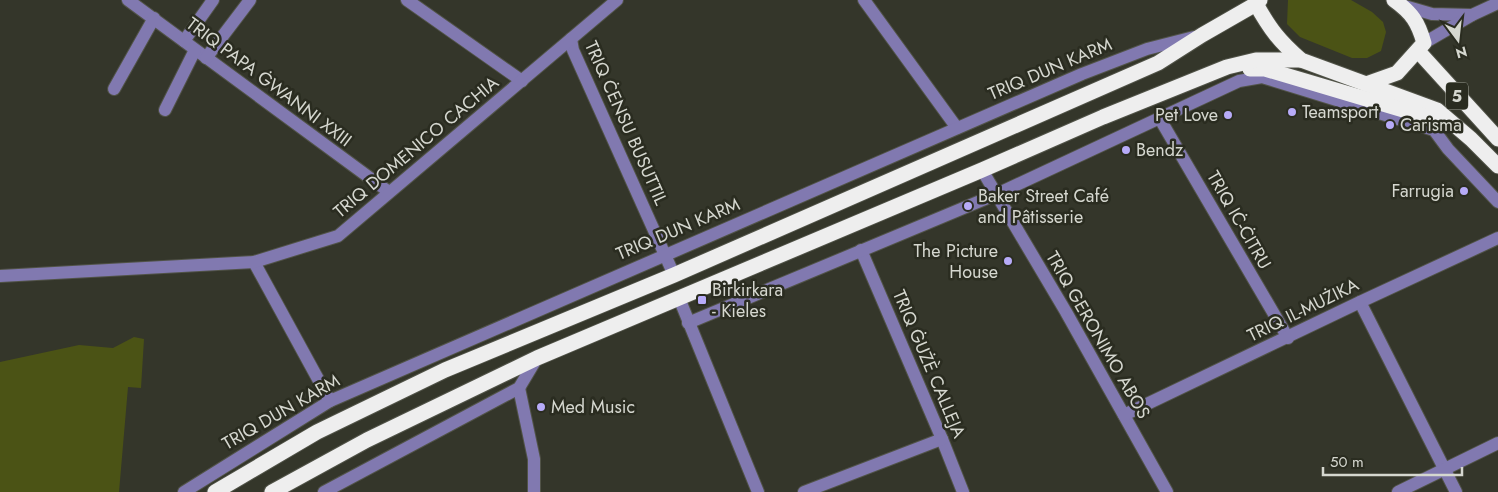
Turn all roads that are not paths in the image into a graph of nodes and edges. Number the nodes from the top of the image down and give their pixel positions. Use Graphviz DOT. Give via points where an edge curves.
graph roads {
  1 [pos="128,0"];
  2 [pos="214,0"];
  3 [pos="250,0"];
  4 [pos="407,0"];
  5 [pos="617,0"];
  6 [pos="864,0"];
  7 [pos="1258,2"];
  8 [pos="1397,2"];
  9 [pos="1498,3"];
  10 [pos="1472,15"];
  11 [pos="154,18"];
  12 [pos="1202,35"];
  13 [pos="571,40"];
  14 [pos="184,41"];
  15 [pos="1421,47"];
  16 [pos="195,50"];
  17 [pos="206,58"];
  18 [pos="1301,60"];
  19 [pos="1219,70"];
  20 [pos="522,81"];
  21 [pos="1366,84"];
  22 [pos="114,89"];
  23 [pos="165,110"];
  24 [pos="1160,119"];
  25 [pos="957,128"];
  26 [pos="1471,139"];
  27 [pos="1498,139"];
  28 [pos="1498,166"];
  29 [pos="982,170"];
  30 [pos="389,192"];
  31 [pos="997,194"];
  32 [pos="1498,202"];
  33 [pos="1498,238"];
  34 [pos="861,250"];
  35 [pos="665,255"];
  36 [pos="254,262"];
  37 [pos="674,274"];
  38 [pos="0,276"];
  39 [pos="679,298"];
  40 [pos="1360,302"];
  41 [pos="688,323"];
  42 [pos="1288,338"];
  43 [pos="537,358"];
  44 [pos="519,388"];
  45 [pos="330,401"];
  46 [pos="1124,415"];
  47 [pos="942,439"];
  48 [pos="1498,443"];
  49 [pos="1445,469"];
  50 [pos="184,492"];
  51 [pos="215,492"];
  52 [pos="272,492"];
  53 [pos="324,492"];
  54 [pos="534,492"];
  55 [pos="758,492"];
  56 [pos="804,492"];
  57 [pos="963,492"];
  58 [pos="1167,492"];
  59 [pos="1398,492"];
  60 [pos="1456,492"];
  1 -- 11 [label="street, TRIQ PAPA ĠWANNI XXIII"];
  2 -- 14 [label="street"];
  3 -- 17 [label="street"];
  4 -- 20 [label="street"];
  5 -- 13 [label="street, TRIQ DOMENICO CACHIA"];
  6 -- 25 [label="street"];
  7 -- 12 [label="highway, TRIQ DUN KARM"];
  7 -- 18 [label="highway, 5" via="1272,31"];
  8 -- 10 [label="street" via="1432,14"];
  8 -- 15 [label="highway, 5" via="1419,24"];
  9 -- 10 [label="street"];
  10 -- 15 [label="street"];
  11 -- 14 [label="street, TRIQ PAPA ĠWANNI XXIII"];
  11 -- 22 [label="street"];
  12 -- 25 [label="street, TRIQ DUN KARM" via="1139,52"];
  12 -- 37 [label="highway, TRIQ DUN KARM" via="1158,63"];
  13 -- 20 [label="street, TRIQ DOMENICO CACHIA"];
  13 -- 35 [label="street, TRIQ ĊENSU BUSUTTIL"];
  14 -- 16 [label="street, TRIQ PAPA ĠWANNI XXIII"];
  15 -- 21 [label="highway" via="1397,72"];
  15 -- 27 [label="highway, 5"];
  16 -- 17 [label="street, TRIQ PAPA ĠWANNI XXIII"];
  16 -- 23 [label="street"];
  17 -- 30 [label="street, TRIQ PAPA ĠWANNI XXIII"];
  18 -- 19 [label="highway" via="1256,60"];
  18 -- 21 [label="highway, 5"];
  19 -- 26 [label="highway" via="1265,69 1434,119"];
  19 -- 29 [label="highway"];
  20 -- 30 [label="street, TRIQ DOMENICO CACHIA"];
  21 -- 26 [label="highway, 5" via="1437,110"];
  24 -- 31 [label="street"];
  24 -- 32 [label="street" via="1239,81 1262,78 1434,130"];
  24 -- 42 [label="street, TRIQ IĊ-ĊITRU"];
  25 -- 35 [label="street, TRIQ DUN KARM"];
  26 -- 28 [label="highway, 5"];
  29 -- 31 [label="street, TRIQ GERONIMO ABOS"];
  29 -- 39 [label="highway"];
  30 -- 36 [label="street, TRIQ DOMENICO CACHIA" via="338,236"];
  31 -- 34 [label="street"];
  31 -- 46 [label="street, TRIQ GERONIMO ABOS"];
  33 -- 40 [label="street, TRIQ IL-MUŻIKA"];
  34 -- 41 [label="street"];
  34 -- 47 [label="street, TRIQ ĠUŻÈ CALLEJA"];
  35 -- 37 [label="street, TRIQ ĊENSU BUSUTTIL"];
  35 -- 45 [label="street, TRIQ DUN KARM"];
  36 -- 38 [label="street, TRIQ DOMENICO CACHIA"];
  36 -- 45 [label="street"];
  37 -- 51 [label="highway, TRIQ DUN KARM" via="445,370 317,432"];
  39 -- 41 [label="street"];
  39 -- 43 [label="highway"];
  40 -- 42 [label="street, TRIQ IL-MUŻIKA"];
  40 -- 49 [label="street"];
  41 -- 55 [label="street"];
  42 -- 46 [label="street, TRIQ IL-MUŻIKA"];
  43 -- 44 [label="street"];
  43 -- 52 [label="highway" via="367,440"];
  44 -- 53 [label="street"];
  44 -- 54 [label="street" via="534,459"];
  45 -- 50 [label="street, TRIQ DUN KARM"];
  46 -- 58 [label="street, TRIQ GERONIMO ABOS"];
  47 -- 56 [label="street"];
  47 -- 57 [label="street, TRIQ ĠUŻÈ CALLEJA"];
  48 -- 49 [label="street"];
  49 -- 59 [label="street"];
  49 -- 60 [label="street"];
}
